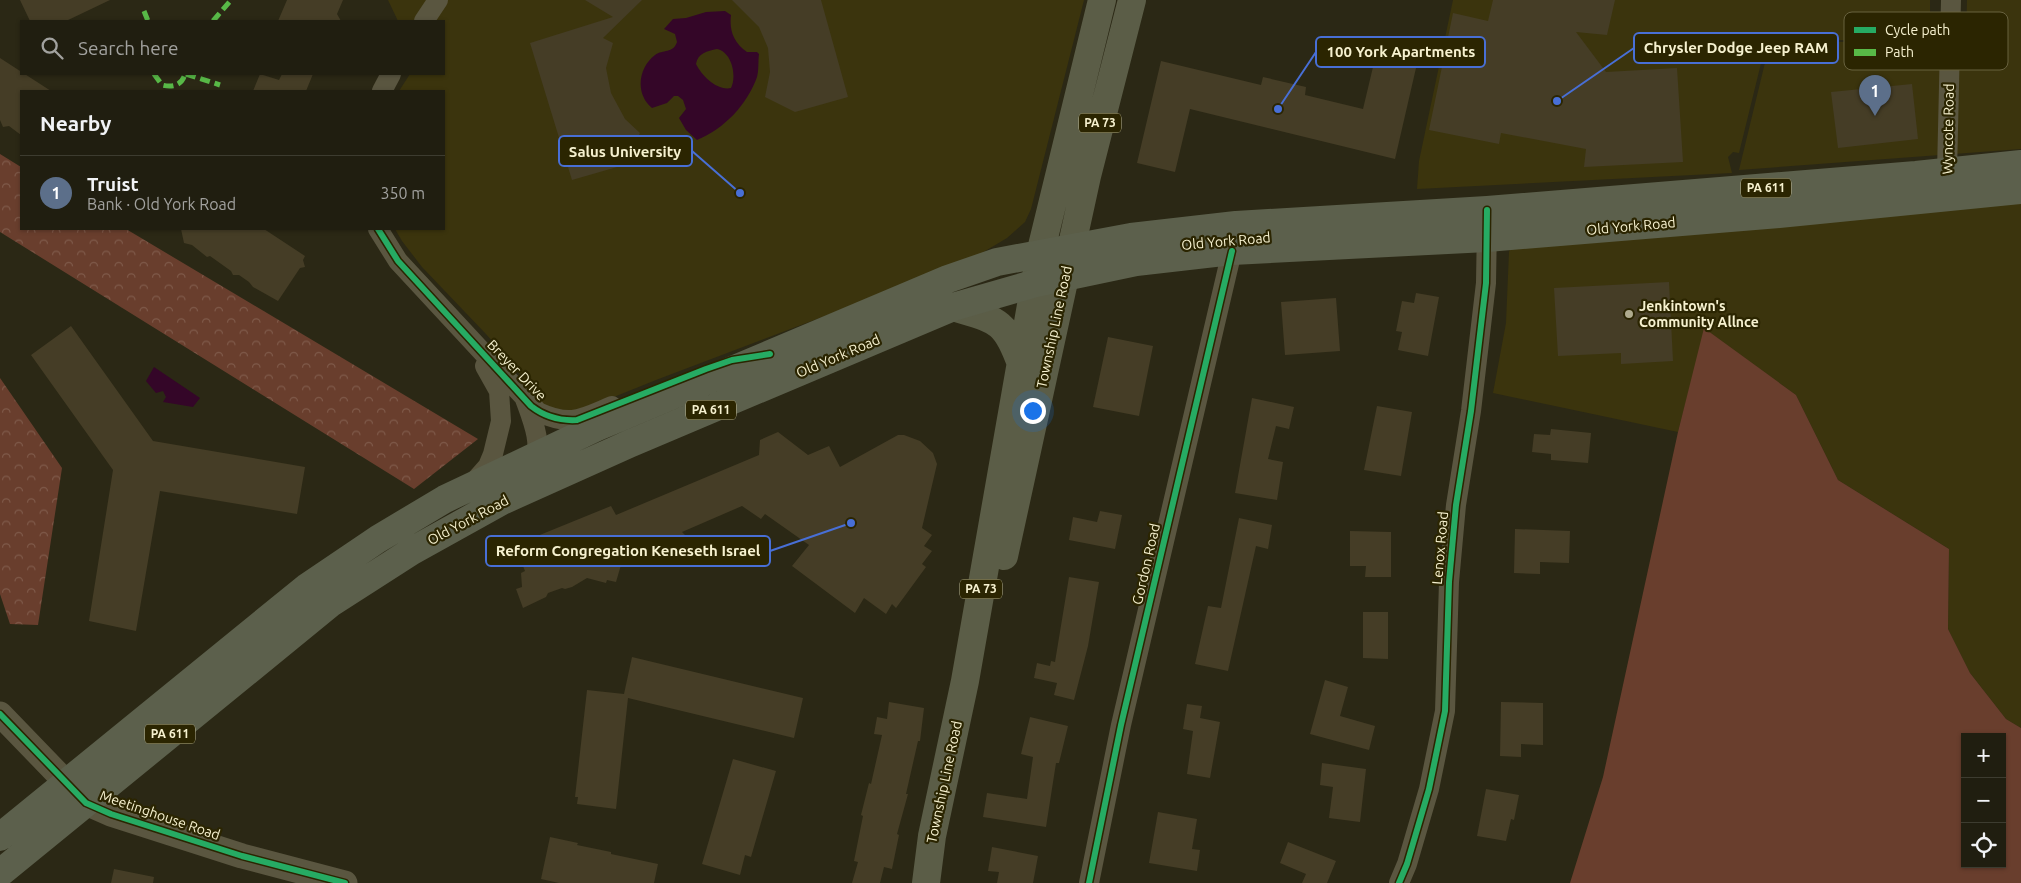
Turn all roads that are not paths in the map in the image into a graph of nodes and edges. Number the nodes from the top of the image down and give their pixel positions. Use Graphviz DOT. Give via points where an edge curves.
graph roads {
  1 [pos="438,0"];
  2 [pos="1102,0"];
  3 [pos="1132,0"];
  4 [pos="425,20"];
  5 [pos="1950,70"];
  6 [pos="390,75"];
  7 [pos="383,90"];
  8 [pos="2021,164"];
  9 [pos="1948,185"];
  10 [pos="2021,190"];
  11 [pos="1716,191"];
  12 [pos="1487,210"];
  13 [pos="1715,219"];
  14 [pos="379,230"];
  15 [pos="1487,238"];
  16 [pos="1072,248"];
  17 [pos="1232,252"];
  18 [pos="1040,254"];
  19 [pos="1064,279"];
  20 [pos="1036,283"];
  21 [pos="953,308"];
  22 [pos="470,338"];
  23 [pos="770,354"];
  24 [pos="1021,364"];
  25 [pos="525,398"];
  26 [pos="536,456"];
  27 [pos="468,488"];
  28 [pos="502,501"];
  29 [pos="965,681"];
  30 [pos="0,714"];
  31 [pos="66,784"];
  32 [pos="86,803"];
  33 [pos="0,837"];
  34 [pos="0,873"];
  35 [pos="345,883"];
  36 [pos="926,883"];
  37 [pos="1089,883"];
  38 [pos="1399,883"];
  1 -- 4 [label="street"];
  2 -- 18 [label="main road, Township Line Road / PA 73"];
  3 -- 16 [label="main road, Township Line Road / PA 73"];
  5 -- 9 [label="street, Wyncote Road"];
  6 -- 7 [label="street"];
  8 -- 9 [label="highway, Old York Road / PA 611"];
  9 -- 10 [label="highway, Old York Road / PA 611"];
  9 -- 11 [label="highway, Old York Road / PA 611"];
  9 -- 13 [label="highway, Old York Road / PA 611"];
  11 -- 12 [label="highway, Old York Road / PA 611"];
  11 -- 13 [label="highway"];
  12 -- 15 [label="street, Lenox Road"];
  12 -- 16 [label="highway, Old York Road / PA 611" via="1236,225 1132,237"];
  13 -- 15 [label="highway, Old York Road / PA 611"];
  14 -- 22 [label="street, Breyer Drive" via="398,261"];
  15 -- 17 [label="highway, Old York Road / PA 611"];
  15 -- 38 [label="street, Lenox Road" via="1480,339 1456,505 1446,710 1429,789"];
  16 -- 18 [label="highway, Old York Road / PA 611"];
  16 -- 19 [label="main road, Township Line Road / PA 73"];
  17 -- 19 [label="highway, Old York Road / PA 611" via="1136,262"];
  17 -- 37 [label="street, Gordon Road" via="1123,716"];
  18 -- 20 [label="main road, Township Line Road / PA 73"];
  18 -- 23 [label="highway, Old York Road / PA 611" via="997,262 948,279"];
  19 -- 20 [label="highway, Old York Road / PA 611"];
  19 -- 29 [label="main road, Township Line Road / PA 73" via="1001,572"];
  20 -- 21 [label="highway, Old York Road / PA 611"];
  20 -- 24 [label="main road, Township Line Road / PA 73"];
  21 -- 24 [label="main road" via="993,319 1014,343"];
  21 -- 28 [label="highway, Old York Road / PA 611"];
  22 -- 25 [label="street, Breyer Drive"];
  22 -- 27 [label="street, Breyer Drive" via="499,391 502,412 488,466"];
  23 -- 25 [label="street, Breyer Drive" via="732,360 577,420 549,417 538,412"];
  23 -- 26 [label="highway, Old York Road / PA 611"];
  24 -- 29 [label="main road, Township Line Road / PA 73"];
  25 -- 26 [label="street, Breyer Drive" via="536,431"];
  26 -- 27 [label="highway, Old York Road / PA 611"];
  26 -- 28 [label="street, Breyer Drive" via="529,475"];
  27 -- 31 [label="highway, Old York Road / PA 611" via="378,540 307,587"];
  28 -- 32 [label="highway, Old York Road / PA 611" via="412,551 331,603"];
  29 -- 36 [label="main road, Township Line Road / PA 73" via="932,836"];
  30 -- 31 [label="street, Meetinghouse Road"];
  31 -- 32 [label="street, Meetinghouse Road"];
  31 -- 33 [label="highway, Old York Road / PA 611"];
  32 -- 34 [label="highway, Old York Road / PA 611"];
  32 -- 35 [label="street, Meetinghouse Road" via="242,856"];
}
